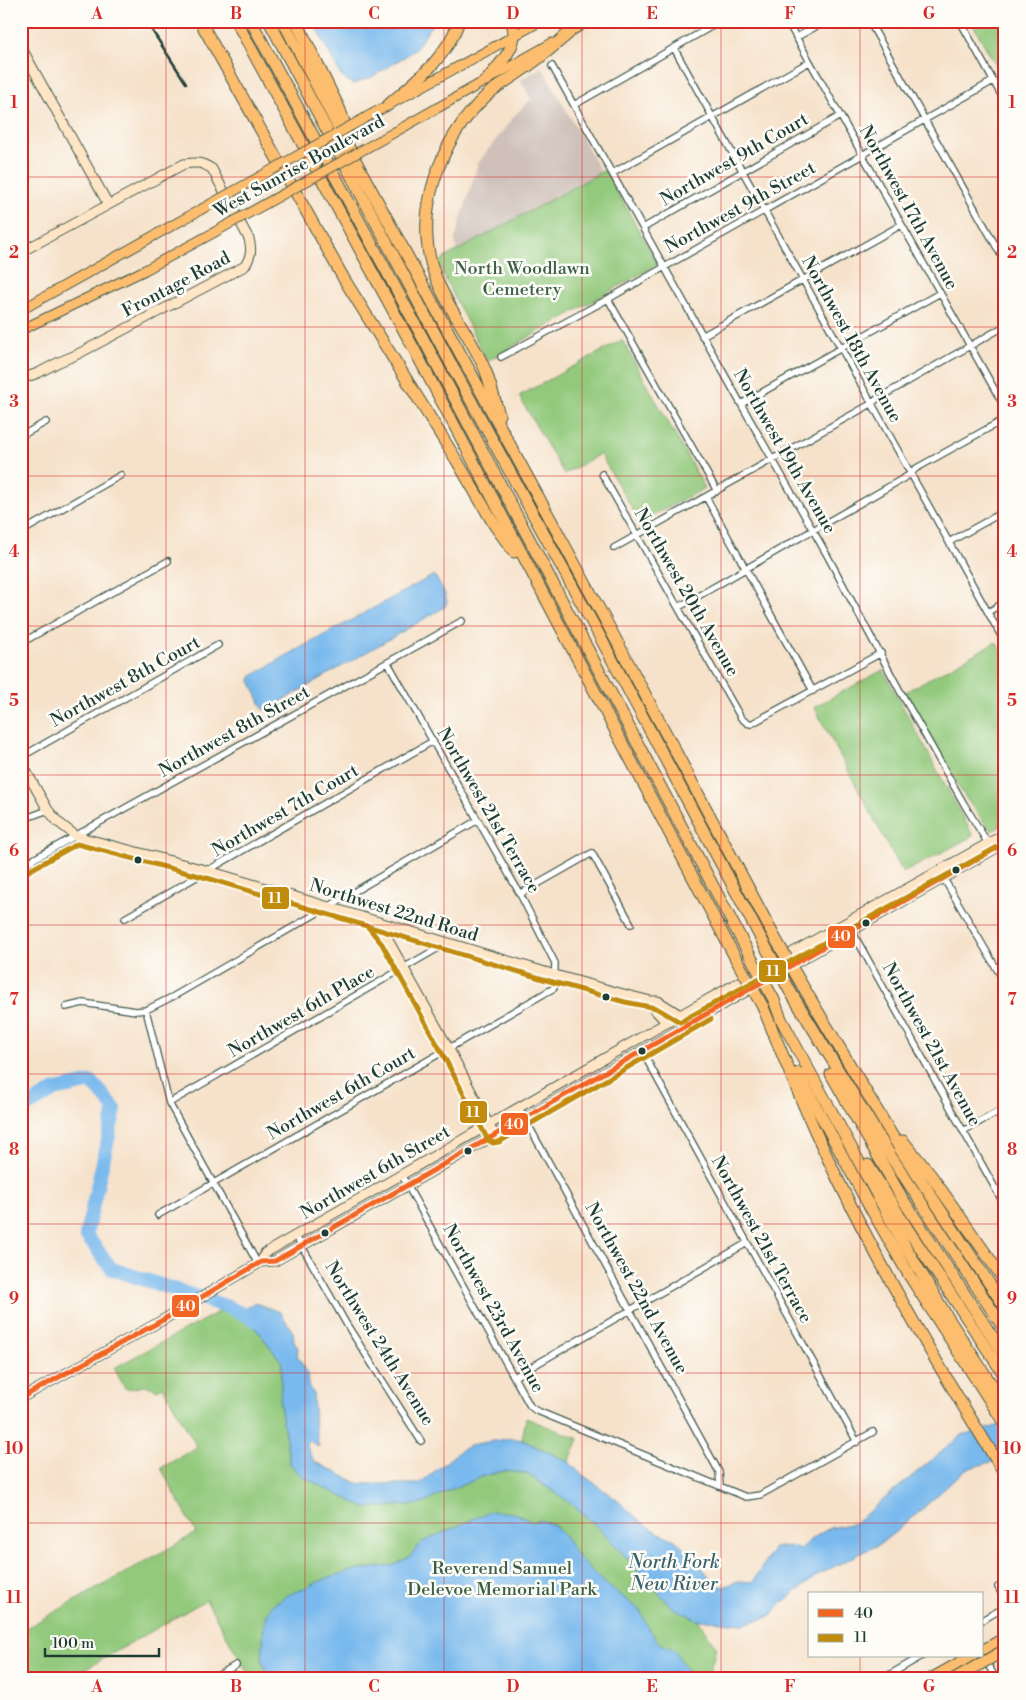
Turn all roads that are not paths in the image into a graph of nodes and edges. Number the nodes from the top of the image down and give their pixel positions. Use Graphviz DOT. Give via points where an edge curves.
graph roads {
  1 [pos="200,21"];
  2 [pos="236,21"];
  3 [pos="251,21"];
  4 [pos="269,21"];
  5 [pos="283,21"];
  6 [pos="296,21"];
  7 [pos="459,21"];
  8 [pos="511,21"];
  9 [pos="541,21"];
  10 [pos="588,21"];
  11 [pos="720,21"];
  12 [pos="787,21"];
  13 [pos="826,21"];
  14 [pos="869,21"];
  15 [pos="960,21"];
  16 [pos="569,33"];
  17 [pos="514,36"];
  18 [pos="797,37"];
  19 [pos="674,48"];
  20 [pos="23,53"];
  21 [pos="809,62"];
  22 [pos="552,66"];
  23 [pos="487,80"];
  24 [pos="993,81"];
  25 [pos="1005,102"];
  26 [pos="388,105"];
  27 [pos="574,105"];
  28 [pos="713,116"];
  29 [pos="840,116"];
  30 [pos="925,118"];
  31 [pos="862,155"];
  32 [pos="280,164"];
  33 [pos="361,171"];
  34 [pos="743,172"];
  35 [pos="613,173"];
  36 [pos="293,189"];
  37 [pos="108,204"];
  38 [pos="764,211"];
  39 [pos="901,224"];
  40 [pos="643,228"];
  41 [pos="21,252"];
  42 [pos="1005,262"];
  43 [pos="664,267"];
  44 [pos="802,280"];
  45 [pos="940,293"];
  46 [pos="608,299"];
  47 [pos="21,310"];
  48 [pos="1005,326"];
  49 [pos="21,330"];
  50 [pos="702,336"];
  51 [pos="970,347"];
  52 [pos="841,349"];
  53 [pos="501,357"];
  54 [pos="21,379"];
  55 [pos="741,404"];
  56 [pos="871,404"];
  57 [pos="1005,408"];
  58 [pos="1005,419"];
  59 [pos="46,422"];
  60 [pos="21,436"];
  61 [pos="506,439"];
  62 [pos="772,460"];
  63 [pos="602,474"];
  64 [pos="911,474"];
  65 [pos="121,475"];
  66 [pos="717,491"];
  67 [pos="706,497"];
  68 [pos="1005,511"];
  69 [pos="812,531"];
  70 [pos="21,532"];
  71 [pos="638,535"];
  72 [pos="949,542"];
  73 [pos="614,548"];
  74 [pos="168,561"];
  75 [pos="745,569"];
  76 [pos="536,582"];
  77 [pos="1005,602"];
  78 [pos="679,607"];
  79 [pos="988,612"];
  80 [pos="462,621"];
  81 [pos="1005,643"];
  82 [pos="21,644"];
  83 [pos="218,646"];
  84 [pos="881,653"];
  85 [pos="388,663"];
  86 [pos="813,691"];
  87 [pos="433,741"];
  88 [pos="21,757"];
  89 [pos="21,762"];
  90 [pos="48,810"];
  91 [pos="21,816"];
  92 [pos="478,820"];
  93 [pos="1005,834"];
  94 [pos="76,836"];
  95 [pos="1005,843"];
  96 [pos="990,848"];
  97 [pos="21,866"];
  98 [pos="209,871"];
  99 [pos="944,879"];
  100 [pos="520,894"];
  101 [pos="328,908"];
  102 [pos="126,918"];
  103 [pos="374,922"];
  104 [pos="631,924"];
  105 [pos="389,926"];
  106 [pos="850,927"];
  107 [pos="388,940"];
  108 [pos="447,943"];
  109 [pos="404,969"];
  110 [pos="555,975"];
  111 [pos="1005,983"];
  112 [pos="774,1000"];
  113 [pos="651,1001"];
  114 [pos="66,1007"];
  115 [pos="763,1007"];
  116 [pos="146,1010"];
  117 [pos="804,1014"];
  118 [pos="680,1015"];
  119 [pos="667,1023"];
  120 [pos="449,1049"];
  121 [pos="642,1051"];
  122 [pos="169,1103"];
  123 [pos="874,1105"];
  124 [pos="519,1108"];
  125 [pos="1005,1108"];
  126 [pos="525,1118"];
  127 [pos="489,1126"];
  128 [pos="963,1131"];
  129 [pos="495,1136"];
  130 [pos="402,1176"];
  131 [pos="214,1183"];
  132 [pos="407,1185"];
  133 [pos="1005,1206"];
  134 [pos="158,1215"];
  135 [pos="296,1236"];
  136 [pos="747,1243"];
  137 [pos="302,1246"];
  138 [pos="260,1263"];
  139 [pos="1005,1281"];
  140 [pos="1005,1307"];
  141 [pos="631,1310"];
  142 [pos="1005,1330"];
  143 [pos="1005,1356"];
  144 [pos="1005,1376"];
  145 [pos="514,1377"];
  146 [pos="21,1398"];
  147 [pos="1002,1400"];
  148 [pos="1005,1424"];
  149 [pos="873,1432"];
  150 [pos="421,1441"];
  151 [pos="857,1442"];
  152 [pos="1005,1474"];
  153 [pos="720,1486"];
  154 [pos="998,1587"];
  155 [pos="1005,1600"];
  156 [pos="1005,1606"];
  157 [pos="984,1620"];
  158 [pos="1005,1638"];
  159 [pos="984,1649"];
  160 [pos="1005,1650"];
  161 [pos="919,1658"];
  162 [pos="968,1658"];
  163 [pos="984,1658"];
  164 [pos="236,1665"];
  165 [pos="890,1677"];
  166 [pos="212,1679"];
  167 [pos="882,1679"];
  168 [pos="931,1679"];
  169 [pos="954,1679"];
  170 [pos="996,1679"];
  1 -- 32 [label="highway"];
  2 -- 76 [label="highway" via="410,341"];
  3 -- 112 [label="highway, bridge"];
  4 -- 117 [label="highway, bridge"];
  5 -- 33 [label="highway"];
  6 -- 33 [label="highway" via="340,110"];
  7 -- 26 [label="highway" via="450,42 435,62"];
  8 -- 17 [label="highway"];
  9 -- 17 [label="main road, West Sunrise Boulevard"];
  10 -- 16 [label="main road, West Sunrise Boulevard"];
  11 -- 19 [label="street"];
  12 -- 18 [label="street, Northwest 17th Avenue"];
  13 -- 18 [label="street"];
  14 -- 30 [label="street"];
  15 -- 24 [label="street"];
  16 -- 23 [label="main road, West Sunrise Boulevard"];
  16 -- 61 [label="highway" via="494,89 474,109 446,149 430,202 428,240 434,272 486,371"];
  17 -- 23 [label="highway" via="506,56"];
  17 -- 26 [label="main road, West Sunrise Boulevard"];
  18 -- 21 [label="street, Northwest 17th Avenue"];
  19 -- 27 [label="street"];
  19 -- 28 [label="street, Northwest 18th Avenue"];
  20 -- 37 [label="street"];
  21 -- 28 [label="street"];
  21 -- 29 [label="street, Northwest 17th Avenue"];
  22 -- 27 [label="street, Northwest 19th Avenue"];
  23 -- 36 [label="main road, West Sunrise Boulevard, bridge"];
  24 -- 25 [label="street"];
  24 -- 30 [label="street, Northwest 9th Street"];
  26 -- 32 [label="main road, West Sunrise Boulevard, bridge"];
  27 -- 35 [label="street, Northwest 19th Avenue"];
  28 -- 34 [label="street, Northwest 18th Avenue"];
  28 -- 35 [label="street"];
  29 -- 31 [label="street, Northwest 17th Avenue"];
  29 -- 34 [label="street, Northwest 9th Court"];
  30 -- 31 [label="street, Northwest 9th Street"];
  30 -- 42 [label="street"];
  31 -- 38 [label="street, Northwest 9th Street"];
  31 -- 39 [label="street, Northwest 17th Avenue"];
  32 -- 36 [label="highway"];
  32 -- 47 [label="main road, West Sunrise Boulevard, bridge"];
  33 -- 61 [label="highway"];
  34 -- 38 [label="street, Northwest 18th Avenue"];
  34 -- 40 [label="street, Northwest 9th Court"];
  35 -- 40 [label="street, Northwest 19th Avenue"];
  36 -- 49 [label="main road, West Sunrise Boulevard, bridge" via="145,270"];
  36 -- 76 [label="highway" via="344,279 495,526"];
  37 -- 41 [label="street, Frontage Road"];
  37 -- 54 [label="street, Frontage Road" via="184,164 204,163 212,169 249,239 252,248 250,258 245,266 170,306 76,355"];
  38 -- 43 [label="street, Northwest 9th Street"];
  38 -- 44 [label="street, Northwest 18th Avenue"];
  39 -- 44 [label="street"];
  39 -- 45 [label="street, Northwest 17th Avenue"];
  40 -- 43 [label="street, Northwest 19th Avenue"];
  43 -- 46 [label="street, Northwest 9th Street"];
  43 -- 50 [label="street, Northwest 19th Avenue"];
  44 -- 50 [label="street"];
  44 -- 52 [label="street, Northwest 18th Avenue"];
  45 -- 51 [label="street, Northwest 17th Avenue"];
  45 -- 52 [label="street"];
  46 -- 53 [label="street, Northwest 9th Street"];
  46 -- 66 [label="street"];
  48 -- 51 [label="street"];
  50 -- 55 [label="street, Northwest 19th Avenue"];
  51 -- 56 [label="street"];
  51 -- 57 [label="street, Northwest 17th Avenue"];
  52 -- 55 [label="street"];
  52 -- 56 [label="street, Northwest 18th Avenue"];
  55 -- 62 [label="street, Northwest 19th Avenue"];
  56 -- 62 [label="street"];
  56 -- 64 [label="street, Northwest 18th Avenue"];
  58 -- 64 [label="street"];
  59 -- 60 [label="street"];
  61 -- 123 [label="highway, bridge" via="775,938"];
  62 -- 66 [label="street"];
  62 -- 69 [label="street, Northwest 19th Avenue"];
  63 -- 71 [label="street, Northwest 20th Avenue"];
  64 -- 69 [label="street"];
  64 -- 72 [label="street, Northwest 18th Avenue"];
  65 -- 70 [label="street"];
  66 -- 67 [label="street"];
  67 -- 71 [label="street"];
  67 -- 75 [label="street"];
  68 -- 72 [label="street"];
  69 -- 75 [label="street"];
  69 -- 84 [label="street, Northwest 19th Avenue"];
  71 -- 73 [label="street"];
  71 -- 78 [label="street, Northwest 20th Avenue"];
  72 -- 79 [label="street, Northwest 18th Avenue"];
  74 -- 82 [label="street"];
  75 -- 78 [label="street"];
  75 -- 86 [label="street"];
  76 -- 115 [label="highway, bridge"];
  77 -- 79 [label="street"];
  78 -- 86 [label="street, Northwest 20th Avenue" via="741,718 747,723 752,724"];
  79 -- 81 [label="street, Northwest 18th Avenue"];
  80 -- 85 [label="street, Northwest 8th Street"];
  83 -- 88 [label="street, Northwest 8th Court"];
  84 -- 86 [label="street"];
  84 -- 96 [label="street, Northwest 19th Avenue"];
  85 -- 87 [label="street, Northwest 21st Terrace"];
  85 -- 94 [label="street, Northwest 8th Street"];
  87 -- 92 [label="street, Northwest 21st Terrace"];
  87 -- 98 [label="street, Northwest 7th Court"];
  89 -- 90 [label="street"];
  90 -- 91 [label="street" via="29,817"];
  90 -- 94 [label="street, Northwest 22nd Road"];
  92 -- 100 [label="street, Northwest 21st Terrace"];
  92 -- 101 [label="street"];
  93 -- 96 [label="street, Northwest 6th Street"];
  94 -- 97 [label="street, Northwest 8th Street"];
  94 -- 98 [label="street, Northwest 22nd Road"];
  95 -- 96 [label="street, Northwest 6th Street"];
  96 -- 99 [label="street, Northwest 6th Street"];
  96 -- 106 [label="street, Northwest 6th Street" via="939,870"];
  98 -- 101 [label="street, Northwest 22nd Road"];
  98 -- 102 [label="street, Northwest 7th Court"];
  99 -- 106 [label="street, Northwest 6th Street"];
  99 -- 111 [label="street"];
  100 -- 104 [label="street" via="592,853"];
  100 -- 110 [label="street, Northwest 21st Terrace" via="555,962"];
  101 -- 103 [label="street, Northwest 22nd Road"];
  101 -- 116 [label="street"];
  103 -- 105 [label="street, Northwest 22nd Road"];
  103 -- 107 [label="street"];
  105 -- 107 [label="street"];
  105 -- 108 [label="street, Northwest 22nd Road"];
  106 -- 118 [label="street, Northwest 6th Street"];
  106 -- 121 [label="street, Northwest 6th Street"];
  106 -- 128 [label="street, Northwest 21st Avenue"];
  107 -- 109 [label="street"];
  108 -- 109 [label="street, Northwest 6th Place"];
  108 -- 110 [label="street, Northwest 22nd Road"];
  109 -- 120 [label="street"];
  109 -- 122 [label="street, Northwest 6th Place"];
  110 -- 113 [label="street, Northwest 22nd Road"];
  110 -- 120 [label="street, Northwest 6th Court" via="554,988"];
  112 -- 144 [label="highway" via="876,1178"];
  112 -- 147 [label="highway" via="891,1222"];
  113 -- 118 [label="street, Northwest 22nd Road" via="665,1004"];
  113 -- 119 [label="street"];
  114 -- 116 [label="street" via="84,1003"];
  115 -- 148 [label="highway" via="880,1226 923,1299"];
  115 -- 152 [label="highway" via="816,1133 860,1222 935,1358"];
  116 -- 122 [label="street"];
  117 -- 142 [label="highway" via="902,1174"];
  117 -- 143 [label="highway" via="822,1058 891,1179"];
  118 -- 119 [label="street, Northwest 6th Street"];
  119 -- 124 [label="street, Northwest 6th Street"];
  120 -- 127 [label="street"];
  120 -- 131 [label="street, Northwest 6th Court"];
  121 -- 126 [label="street, Northwest 6th Street"];
  121 -- 136 [label="street, Northwest 21st Terrace"];
  122 -- 131 [label="street"];
  123 -- 139 [label="highway" via="930,1174"];
  123 -- 140 [label="highway"];
  124 -- 126 [label="street, Northwest 22nd Avenue"];
  124 -- 127 [label="street, Northwest 6th Street"];
  125 -- 128 [label="street"];
  126 -- 129 [label="street, Northwest 6th Street"];
  126 -- 141 [label="street, Northwest 22nd Avenue"];
  127 -- 129 [label="street"];
  127 -- 130 [label="street, Northwest 6th Street"];
  128 -- 133 [label="street, Northwest 21st Avenue"];
  129 -- 132 [label="street, Northwest 6th Street"];
  130 -- 132 [label="street, Northwest 23rd Avenue"];
  130 -- 135 [label="street, Northwest 6th Street"];
  131 -- 134 [label="street, Northwest 6th Court"];
  131 -- 138 [label="street"];
  132 -- 137 [label="street, Northwest 6th Street"];
  132 -- 145 [label="street, Northwest 23rd Avenue"];
  135 -- 137 [label="street, Northwest 24th Avenue"];
  135 -- 138 [label="street, Northwest 6th Street" via="265,1253"];
  136 -- 141 [label="street"];
  136 -- 151 [label="street, Northwest 21st Terrace"];
  137 -- 138 [label="street, Northwest 6th Street" via="274,1261"];
  137 -- 150 [label="street, Northwest 24th Avenue" via="347,1325"];
  138 -- 146 [label="street, Northwest 6th Street"];
  141 -- 145 [label="street"];
  141 -- 153 [label="street, Northwest 22nd Avenue" via="719,1472"];
  145 -- 153 [label="street, Northwest 23rd Avenue" via="535,1410"];
  149 -- 151 [label="street, Northwest 23rd Avenue"];
  151 -- 153 [label="street, Northwest 23rd Avenue" via="760,1495 746,1497"];
  154 -- 155 [label="street"];
  156 -- 157 [label="street"];
  158 -- 159 [label="highway"];
  160 -- 169 [label="highway, bridge"];
  161 -- 165 [label="street"];
  162 -- 168 [label="highway"];
  163 -- 170 [label="street"];
  164 -- 166 [label="street"];
  165 -- 167 [label="street"];
}
